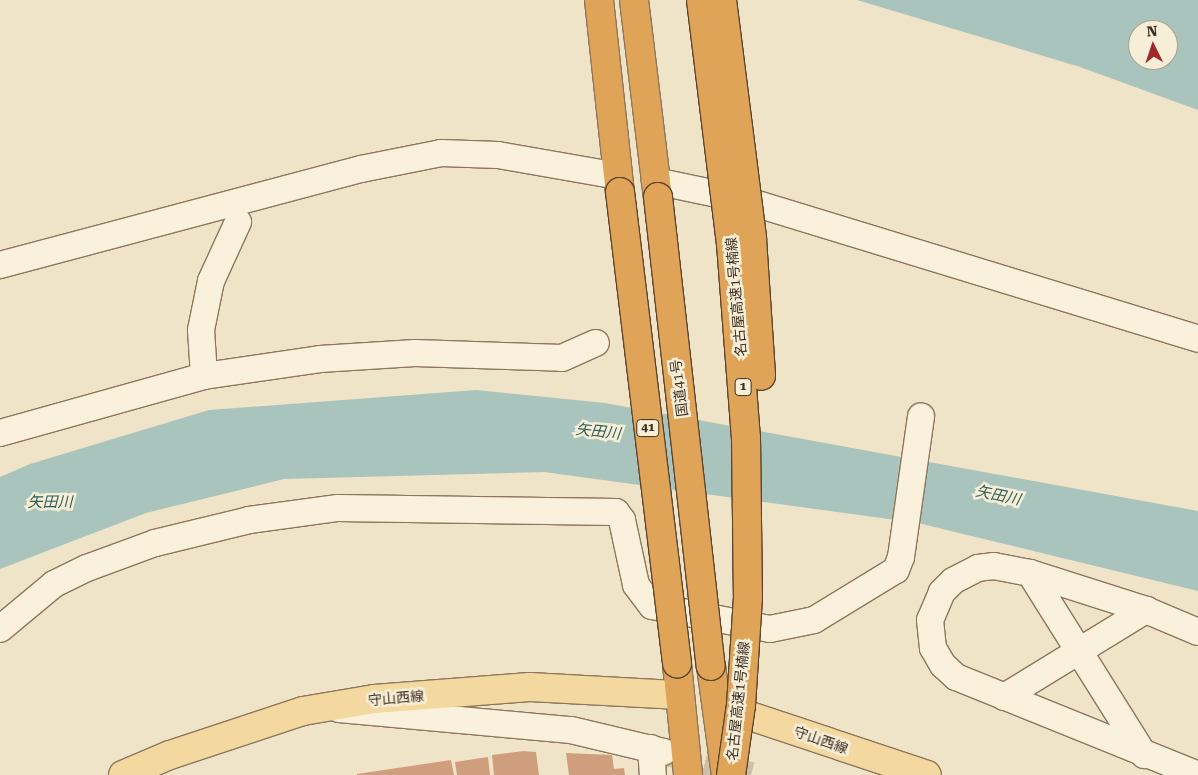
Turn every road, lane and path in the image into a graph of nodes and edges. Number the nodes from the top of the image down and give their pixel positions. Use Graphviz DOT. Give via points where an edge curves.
graph roads {
  1 [pos="599,0"];
  2 [pos="634,0"];
  3 [pos="701,0"];
  4 [pos="722,0"];
  5 [pos="618,176"];
  6 [pos="656,180"];
  7 [pos="238,222"];
  8 [pos="0,265"];
  9 [pos="1198,339"];
  10 [pos="596,343"];
  11 [pos="204,376"];
  12 [pos="921,416"];
  13 [pos="0,432"];
  14 [pos="1030,573"];
  15 [pos="1146,610"];
  16 [pos="1,622"];
  17 [pos="1198,632"];
  18 [pos="1078,651"];
  19 [pos="680,695"];
  20 [pos="1004,697"];
  21 [pos="716,704"];
  22 [pos="324,708"];
  23 [pos="1144,755"];
  24 [pos="656,758"];
  25 [pos="123,775"];
  26 [pos="688,775"];
  27 [pos="726,775"];
  28 [pos="731,775"];
  29 [pos="740,775"];
  30 [pos="927,775"];
  31 [pos="1198,775"];
  1 -- 5 [label="highway, 41"];
  2 -- 6 [label="highway, 国道41号"];
  3 -- 28 [label="highway, 名古屋高速1号楠線 / 1, bridge" via="731,244 746,438 748,597 741,705"];
  4 -- 29 [label="highway, 名古屋高速1号楠線 / 1, bridge" via="752,239 763,439 760,599 751,707"];
  5 -- 8 [label="street" via="498,155 441,153 361,169"];
  5 -- 19 [label="highway, 41, bridge"];
  6 -- 9 [label="street" via="741,199"];
  6 -- 21 [label="highway, 国道41号, bridge"];
  7 -- 11 [label="street" via="212,281 201,330"];
  10 -- 11 [label="street" via="562,358 416,353 320,359"];
  11 -- 13 [label="street"];
  12 -- 16 [label="street" via="901,557 896,570 814,620 770,628 652,606 636,585 622,520 616,512 338,508 249,520 155,543 54,584"];
  14 -- 15 [label="street"];
  14 -- 18 [label="street"];
  14 -- 20 [label="street" via="994,566 966,573 942,592 930,620 933,648 943,665 956,677"];
  15 -- 17 [label="street"];
  15 -- 18 [label="street"];
  18 -- 20 [label="street"];
  18 -- 23 [label="street"];
  19 -- 22 [label="main road, 守山西線" via="530,687 374,699"];
  19 -- 26 [label="highway, 41"];
  20 -- 23 [label="street"];
  21 -- 27 [label="highway, 国道41号"];
  21 -- 30 [label="main road, 守山西線"];
  22 -- 24 [label="street" via="571,730"];
  22 -- 25 [label="main road, 守山西線" via="302,711 170,755"];
  23 -- 31 [label="street"];
}
